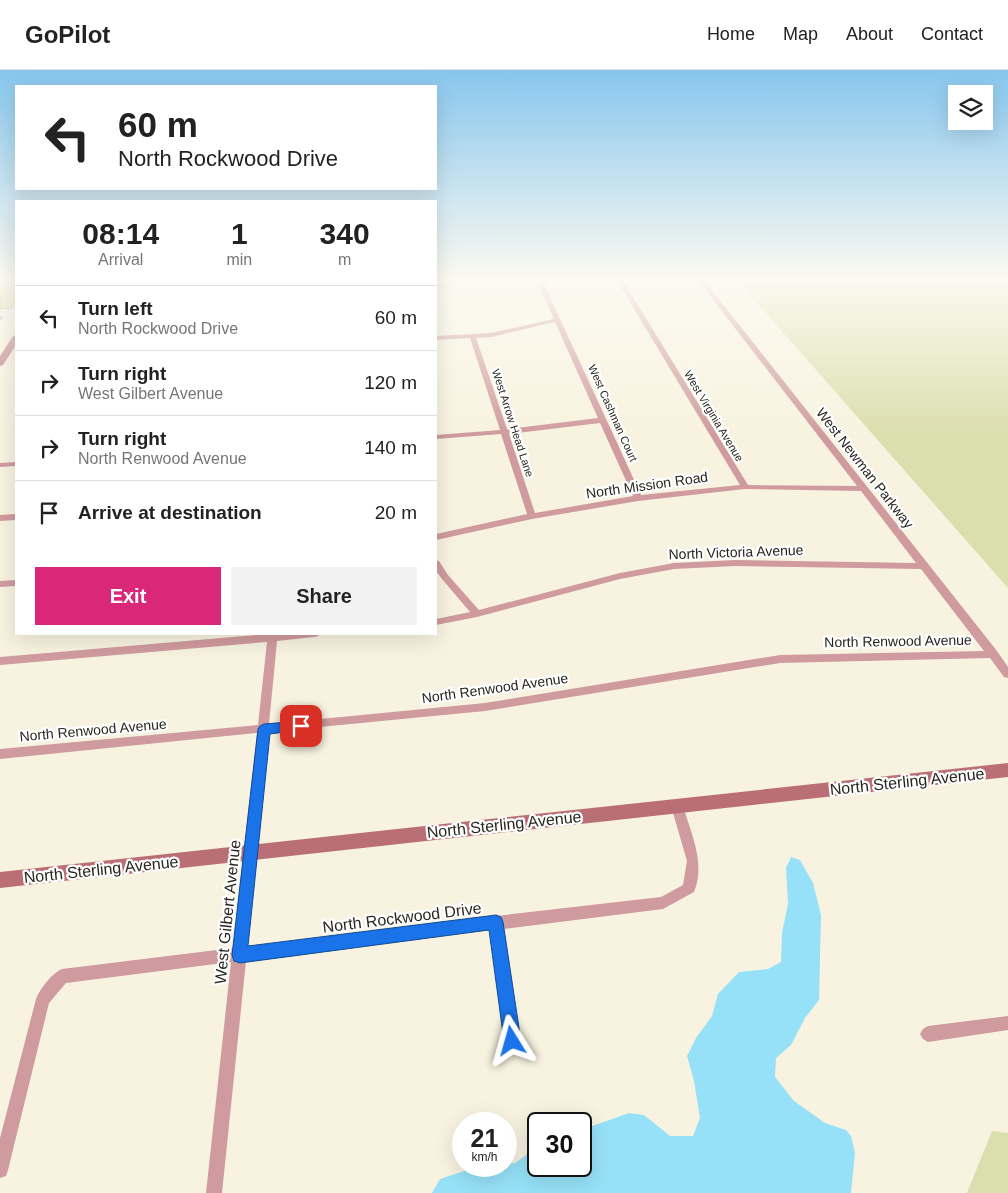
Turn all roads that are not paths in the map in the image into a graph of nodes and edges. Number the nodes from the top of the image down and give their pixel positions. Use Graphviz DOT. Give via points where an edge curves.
graph roads {
  1 [pos="507,331"];
  2 [pos="563,331"];
  3 [pos="651,331"];
  4 [pos="741,331"];
  5 [pos="473,337"];
  6 [pos="437,338"];
  7 [pos="15,342"];
  8 [pos="0,347"];
  9 [pos="1,360"];
  10 [pos="603,420"];
  11 [pos="504,432"];
  12 [pos="437,437"];
  13 [pos="15,464"];
  14 [pos="0,465"];
  15 [pos="746,487"];
  16 [pos="864,489"];
  17 [pos="638,498"];
  18 [pos="532,516"];
  19 [pos="15,517"];
  20 [pos="0,518"];
  21 [pos="437,537"];
  22 [pos="437,565"];
  23 [pos="922,566"];
  24 [pos="15,583"];
  25 [pos="0,584"];
  26 [pos="477,614"];
  27 [pos="437,622"];
  28 [pos="273,635"];
  29 [pos="993,654"];
  30 [pos="0,661"];
  31 [pos="1008,674"];
  32 [pos="264,729"];
  33 [pos="0,754"];
  34 [pos="1008,770"];
  35 [pos="677,806"];
  36 [pos="251,851"];
  37 [pos="0,880"];
  38 [pos="496,922"];
  39 [pos="240,955"];
  40 [pos="1008,1023"];
  41 [pos="928,1034"];
  42 [pos="512,1041"];
  43 [pos="0,1170"];
  44 [pos="214,1193"];
  1 -- 5 [label="street"];
  2 -- 10 [label="street, West Cashman Court"];
  3 -- 15 [label="street, West Virginia Avenue"];
  4 -- 16 [label="street, West Newman Parkway"];
  5 -- 6 [label="street"];
  5 -- 11 [label="street, West Arrow Head Lane"];
  7 -- 8 [label="main road"];
  7 -- 9 [label="main road"];
  10 -- 11 [label="street"];
  10 -- 17 [label="street, West Cashman Court"];
  11 -- 12 [label="street"];
  11 -- 18 [label="street, West Arrow Head Lane"];
  13 -- 14 [label="street"];
  15 -- 16 [label="street, North Mission Road"];
  15 -- 17 [label="street, North Mission Road"];
  16 -- 23 [label="street, West Newman Parkway"];
  17 -- 18 [label="street, North Mission Road"];
  18 -- 21 [label="street, North Mission Road"];
  19 -- 20 [label="street"];
  22 -- 26 [label="street"];
  23 -- 26 [label="street, North Victoria Avenue" via="734,563 674,566 620,576"];
  23 -- 29 [label="street, West Newman Parkway"];
  24 -- 25 [label="street"];
  26 -- 27 [label="street, North Victoria Avenue"];
  28 -- 30 [label="street"];
  28 -- 32 [label="street, West Gilbert Avenue"];
  29 -- 31 [label="street, West Newman Parkway"];
  29 -- 32 [label="street, North Renwood Avenue" via="780,659 486,707"];
  32 -- 33 [label="street, North Renwood Avenue"];
  32 -- 36 [label="street, West Gilbert Avenue"];
  34 -- 35 [label="main road, North Sterling Avenue"];
  35 -- 36 [label="main road, North Sterling Avenue"];
  35 -- 38 [label="street, North Rockwood Drive" via="693,862 689,888 663,903"];
  36 -- 37 [label="main road, North Sterling Avenue"];
  36 -- 39 [label="street, West Gilbert Avenue"];
  38 -- 39 [label="street, North Rockwood Drive"];
  38 -- 42 [label="street"];
  39 -- 43 [label="street, North Rockwood Drive" via="62,976 42,1000"];
  39 -- 44 [label="street, West Gilbert Avenue"];
  40 -- 41 [label="street"];
}
